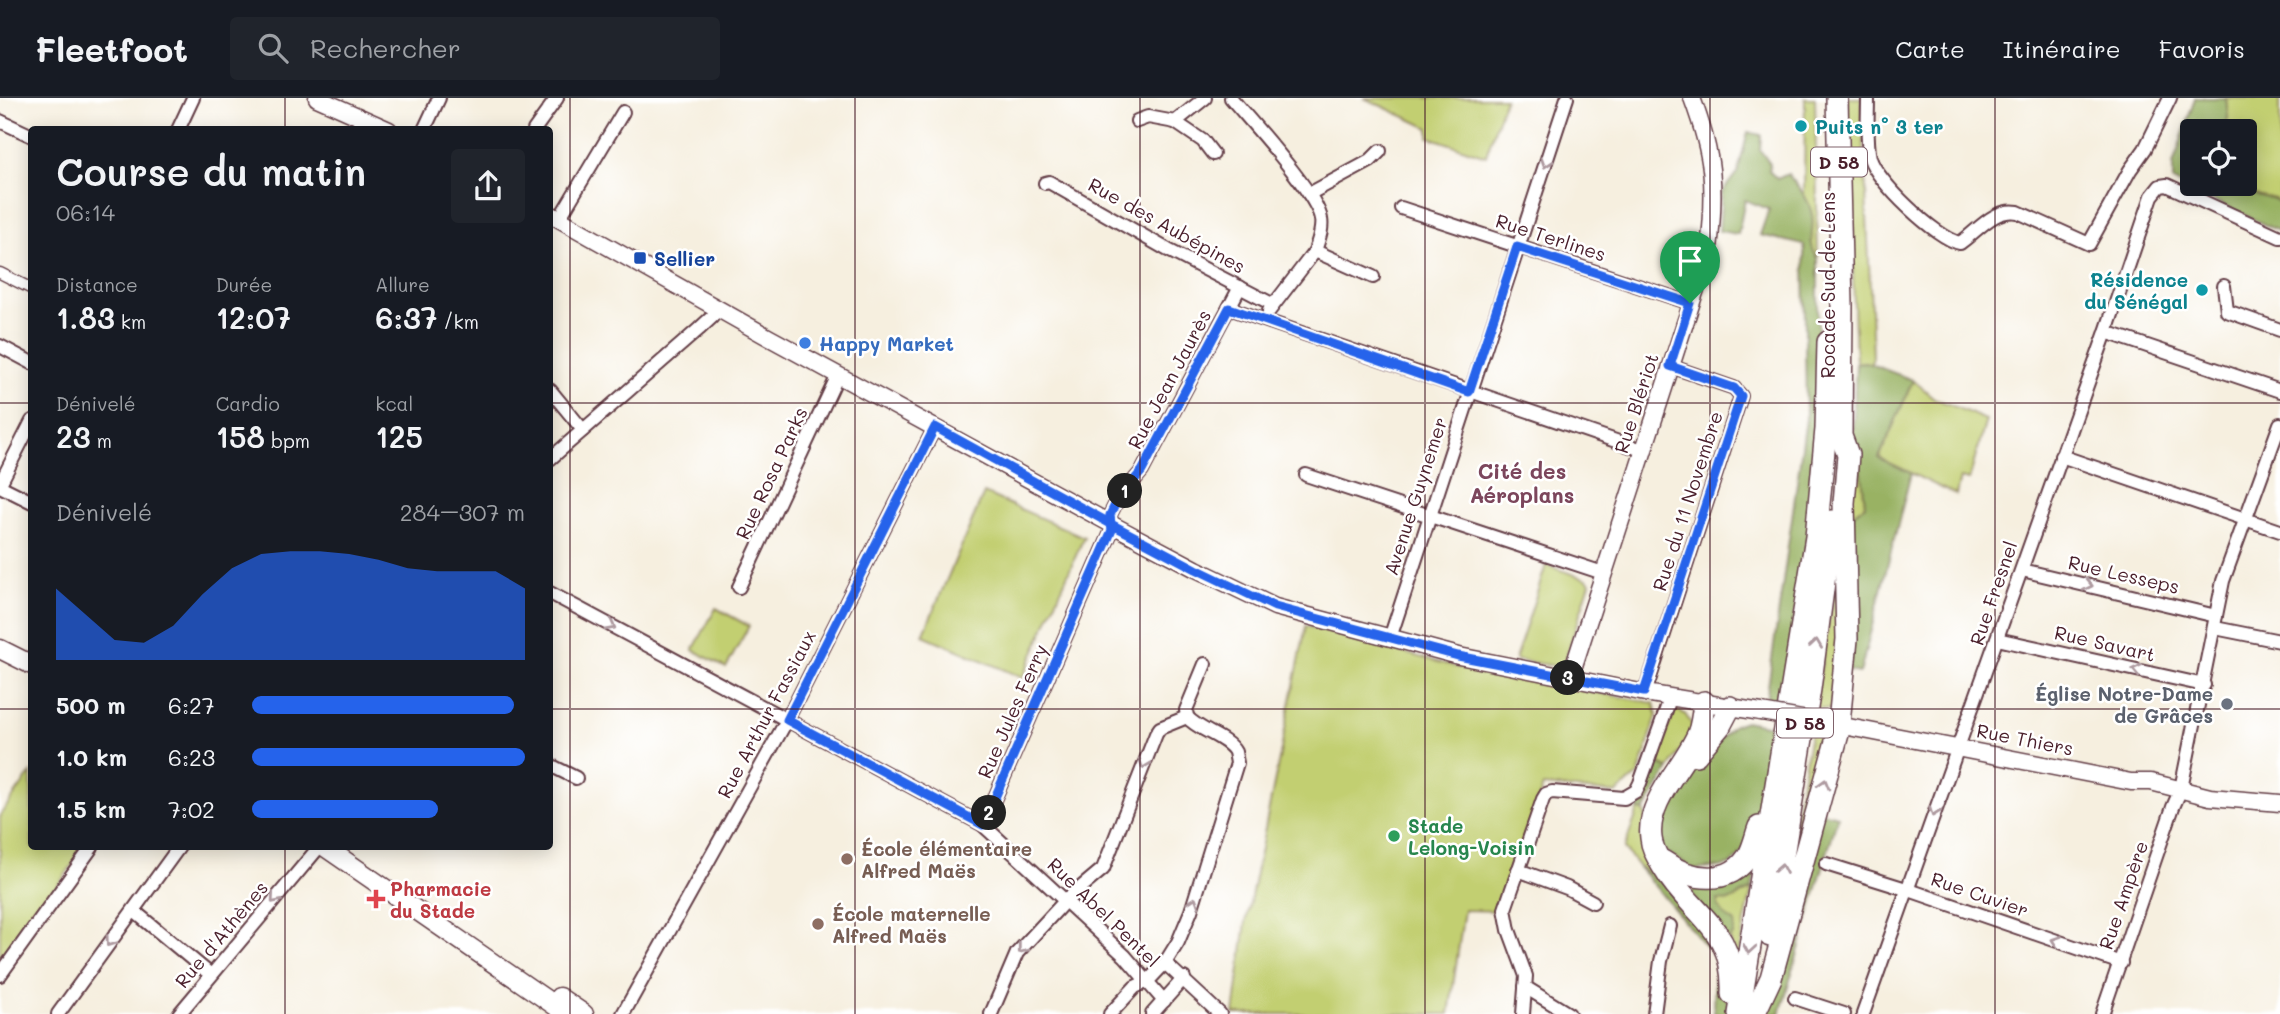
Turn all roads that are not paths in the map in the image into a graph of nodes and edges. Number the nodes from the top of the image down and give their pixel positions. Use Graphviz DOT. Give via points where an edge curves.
graph roads {
  1 [pos="193,98"];
  2 [pos="317,98"];
  3 [pos="439,98"];
  4 [pos="557,98"];
  5 [pos="1205,98"];
  6 [pos="1231,98"];
  7 [pos="1567,98"];
  8 [pos="1692,98"];
  9 [pos="1823,98"];
  10 [pos="1837,98"];
  11 [pos="1868,98"];
  12 [pos="2170,98"];
  13 [pos="623,112"];
  14 [pos="0,121"];
  15 [pos="1137,121"];
  16 [pos="1175,122"];
  17 [pos="357,123"];
  18 [pos="180,126"];
  19 [pos="426,126"];
  20 [pos="537,126"];
  21 [pos="28,134"];
  22 [pos="1380,151"];
  23 [pos="1213,154"];
  24 [pos="1045,183"];
  25 [pos="1309,194"];
  26 [pos="1401,208"];
  27 [pos="554,216"];
  28 [pos="2280,237"];
  29 [pos="1517,247"];
  30 [pos="1314,251"];
  31 [pos="0,273"];
  32 [pos="1373,277"];
  33 [pos="2224,286"];
  34 [pos="28,287"];
  35 [pos="1240,287"];
  36 [pos="1690,303"];
  37 [pos="1272,304"];
  38 [pos="1229,308"];
  39 [pos="717,309"];
  40 [pos="1265,320"];
  41 [pos="2280,330"];
  42 [pos="2106,332"];
  43 [pos="0,346"];
  44 [pos="28,361"];
  45 [pos="1670,366"];
  46 [pos="838,375"];
  47 [pos="2280,391"];
  48 [pos="1469,392"];
  49 [pos="553,394"];
  50 [pos="2280,424"];
  51 [pos="935,427"];
  52 [pos="28,429"];
  53 [pos="583,430"];
  54 [pos="1834,433"];
  55 [pos="1642,450"];
  56 [pos="553,456"];
  57 [pos="2061,456"];
  58 [pos="1306,475"];
  59 [pos="0,485"];
  60 [pos="28,500"];
  61 [pos="1429,516"];
  62 [pos="2245,519"];
  63 [pos="1111,524"];
  64 [pos="2280,531"];
  65 [pos="2022,570"];
  66 [pos="1602,573"];
  67 [pos="739,587"];
  68 [pos="553,595"];
  69 [pos="2216,622"];
  70 [pos="1390,638"];
  71 [pos="1997,639"];
  72 [pos="2280,641"];
  73 [pos="0,649"];
  74 [pos="0,657"];
  75 [pos="1205,664"];
  76 [pos="28,666"];
  77 [pos="28,667"];
  78 [pos="1570,678"];
  79 [pos="2204,685"];
  80 [pos="1644,692"];
  81 [pos="1671,696"];
  82 [pos="1704,702"];
  83 [pos="1730,707"];
  84 [pos="1187,717"];
  85 [pos="787,720"];
  86 [pos="1832,724"];
  87 [pos="1958,748"];
  88 [pos="1683,764"];
  89 [pos="553,766"];
  90 [pos="576,778"];
  91 [pos="1776,785"];
  92 [pos="2181,789"];
  93 [pos="2280,803"];
  94 [pos="983,825"];
  95 [pos="90,850"];
  96 [pos="177,850"];
  97 [pos="316,850"];
  98 [pos="329,850"];
  99 [pos="348,850"];
  100 [pos="1658,858"];
  101 [pos="1826,863"];
  102 [pos="1518,870"];
  103 [pos="1906,889"];
  104 [pos="1066,900"];
  105 [pos="1593,902"];
  106 [pos="134,911"];
  107 [pos="1670,926"];
  108 [pos="1165,963"];
  109 [pos="2121,963"];
  110 [pos="0,975"];
  111 [pos="211,975"];
  112 [pos="1184,978"];
  113 [pos="1148,981"];
  114 [pos="1525,986"];
  115 [pos="1540,996"];
  116 [pos="1795,998"];
  117 [pos="1164,1000"];
  118 [pos="1524,1009"];
  119 [pos="1751,1012"];
  120 [pos="58,1014"];
  121 [pos="178,1014"];
  122 [pos="567,1014"];
  123 [pos="584,1014"];
  124 [pos="623,1014"];
  125 [pos="991,1014"];
  126 [pos="1110,1014"];
  127 [pos="1152,1014"];
  128 [pos="1220,1014"];
  129 [pos="1569,1014"];
  130 [pos="1654,1014"];
  131 [pos="1732,1014"];
  132 [pos="1844,1014"];
  133 [pos="1863,1014"];
  134 [pos="2102,1014"];
  1 -- 18 [label="street"];
  2 -- 17 [label="street"];
  3 -- 19 [label="street"];
  4 -- 20 [label="street"];
  5 -- 16 [label="street"];
  6 -- 25 [label="street"];
  7 -- 29 [label="street, Avenue Guynemer, one-way"];
  8 -- 36 [label="street, Rue Blériot" via="1708,146 1714,188 1709,249"];
  9 -- 54 [label="highway, Rocade Sud de Lens / D 58"];
  10 -- 54 [label="highway, Rocade Sud de Lens / D 58" via="1843,367"];
  11 -- 12 [label="street" via="1871,162 1906,205 1941,237 1960,243 1980,225 2010,211 2090,244"];
  13 -- 27 [label="street"];
  14 -- 21 [label="street"];
  15 -- 16 [label="street" via="1148,117"];
  16 -- 23 [label="street" via="1203,141"];
  22 -- 25 [label="street"];
  24 -- 35 [label="street, Rue des Aubépines"];
  25 -- 30 [label="street" via="1321,219"];
  26 -- 29 [label="street, Rue Terlines"];
  27 -- 39 [label="street, Rue Thiers"];
  28 -- 42 [label="street, Rue Fresnel" via="2167,185 2160,186 2152,196"];
  29 -- 36 [label="street, Rue Terlines"];
  29 -- 48 [label="street, Avenue Guynemer"];
  30 -- 32 [label="street"];
  30 -- 37 [label="street"];
  31 -- 34 [label="street"];
  33 -- 41 [label="street" via="2227,311"];
  35 -- 37 [label="street, Rue des Aubépines"];
  35 -- 38 [label="street, Rue Jean Jaurès"];
  36 -- 45 [label="street, Rue Blériot"];
  37 -- 40 [label="street"];
  38 -- 40 [label="street"];
  38 -- 63 [label="street, Rue Jean Jaurès" via="1142,471 1118,499"];
  39 -- 46 [label="street, Rue Thiers"];
  39 -- 53 [label="street"];
  40 -- 48 [label="street"];
  42 -- 47 [label="street"];
  42 -- 57 [label="street, Rue Fresnel"];
  43 -- 44 [label="street"];
  45 -- 55 [label="street, Rue Blériot"];
  45 -- 80 [label="street, Rue du 11 Novembre" via="1734,388 1741,396"];
  46 -- 51 [label="street, Rue Thiers"];
  46 -- 67 [label="street, Rue Rosa Parks"];
  48 -- 55 [label="street"];
  48 -- 61 [label="street, Avenue Guynemer"];
  49 -- 53 [label="street"];
  50 -- 62 [label="street, Rue Ampère"];
  51 -- 63 [label="street, Rue Thiers"];
  51 -- 85 [label="street, Rue Arthur Fassiaux"];
  52 -- 59 [label="street"];
  53 -- 56 [label="street"];
  54 -- 86 [label="highway" via="1848,456 1844,503 1847,639"];
  54 -- 91 [label="highway, D 58"];
  119 -- 54 [label="highway, D 58, one-way" via="1811,690 1831,533"];
  55 -- 66 [label="street, Rue Blériot"];
  57 -- 62 [label="street"];
  57 -- 65 [label="street, Rue Fresnel"];
  58 -- 61 [label="street"];
  59 -- 60 [label="street"];
  61 -- 66 [label="street"];
  61 -- 70 [label="street, Avenue Guynemer"];
  62 -- 64 [label="street"];
  62 -- 69 [label="street, Rue Ampère" via="2223,581"];
  63 -- 70 [label="street, Rue Thiers" via="1275,607"];
  63 -- 94 [label="street, Rue Jules Ferry"];
  65 -- 69 [label="street, Rue Lesseps, one-way"];
  65 -- 71 [label="street, Rue Fresnel"];
  66 -- 78 [label="street, Rue Blériot"];
  68 -- 85 [label="street, one-way"];
  69 -- 72 [label="street, Rue Lesseps"];
  69 -- 79 [label="street, Rue Ampère"];
  70 -- 78 [label="street, Rue Thiers"];
  79 -- 71 [label="street, Rue Savart, one-way"];
  71 -- 87 [label="street, Rue Fresnel"];
  73 -- 76 [label="main road"];
  74 -- 77 [label="main road"];
  75 -- 84 [label="street"];
  78 -- 80 [label="street, Rue Thiers"];
  79 -- 92 [label="street, Rue Ampère"];
  80 -- 81 [label="street, Rue Thiers"];
  81 -- 82 [label="street, Rue Thiers"];
  81 -- 102 [label="street" via="1636,791 1624,798 1546,794"];
  82 -- 83 [label="street, Rue Thiers"];
  82 -- 88 [label="highway" via="1699,733"];
  83 -- 86 [label="street, Rue Thiers, bridge"];
  83 -- 88 [label="highway" via="1720,726"];
  84 -- 104 [label="street, one-way" via="1156,734 1103,869"];
  108 -- 84 [label="street, one-way" via="1191,911 1237,763 1235,752 1226,743"];
  85 -- 94 [label="street"];
  85 -- 124 [label="street, Rue Arthur Fassiaux"];
  86 -- 87 [label="street, Rue Thiers"];
  119 -- 86 [label="highway, one-way" via="1771,978 1838,734"];
  87 -- 92 [label="street, Rue Thiers"];
  87 -- 103 [label="street, Rue Fresnel, one-way"];
  88 -- 100 [label="highway" via="1652,815 1650,835"];
  89 -- 90 [label="street"];
  91 -- 100 [label="highway" via="1750,852 1731,872 1703,878 1675,870"];
  91 -- 119 [label="highway, D 58, one-way"];
  92 -- 93 [label="street, Rue Thiers" via="2210,797"];
  92 -- 109 [label="street, Rue Ampère"];
  94 -- 104 [label="street, Rue Abel Pentel"];
  95 -- 110 [label="street"];
  96 -- 106 [label="street"];
  97 -- 111 [label="street, Rue d'Athènes, one-way"];
  98 -- 122 [label="main road"];
  99 -- 123 [label="main road"];
  100 -- 131 [label="highway" via="1726,949 1733,976"];
  101 -- 103 [label="street, Rue Cuvier"];
  102 -- 105 [label="street"];
  102 -- 114 [label="street" via="1506,915"];
  109 -- 103 [label="street, Rue Cuvier, one-way"];
  103 -- 133 [label="street, Rue Fresnel"];
  104 -- 113 [label="street, Rue Abel Pentel"];
  104 -- 125 [label="street, one-way" via="1017,953"];
  106 -- 111 [label="street"];
  106 -- 120 [label="street, one-way"];
  107 -- 130 [label="street"];
  108 -- 112 [label="street"];
  108 -- 113 [label="street"];
  109 -- 134 [label="street, Rue Ampère"];
  111 -- 121 [label="street, Rue d'Athènes"];
  112 -- 117 [label="street"];
  112 -- 128 [label="street"];
  113 -- 117 [label="street, Rue Abel Pentel"];
  113 -- 126 [label="street" via="1135,987"];
  114 -- 115 [label="street"];
  114 -- 118 [label="street"];
  115 -- 118 [label="street"];
  115 -- 129 [label="street"];
  116 -- 132 [label="street"];
  117 -- 127 [label="street"];
}
